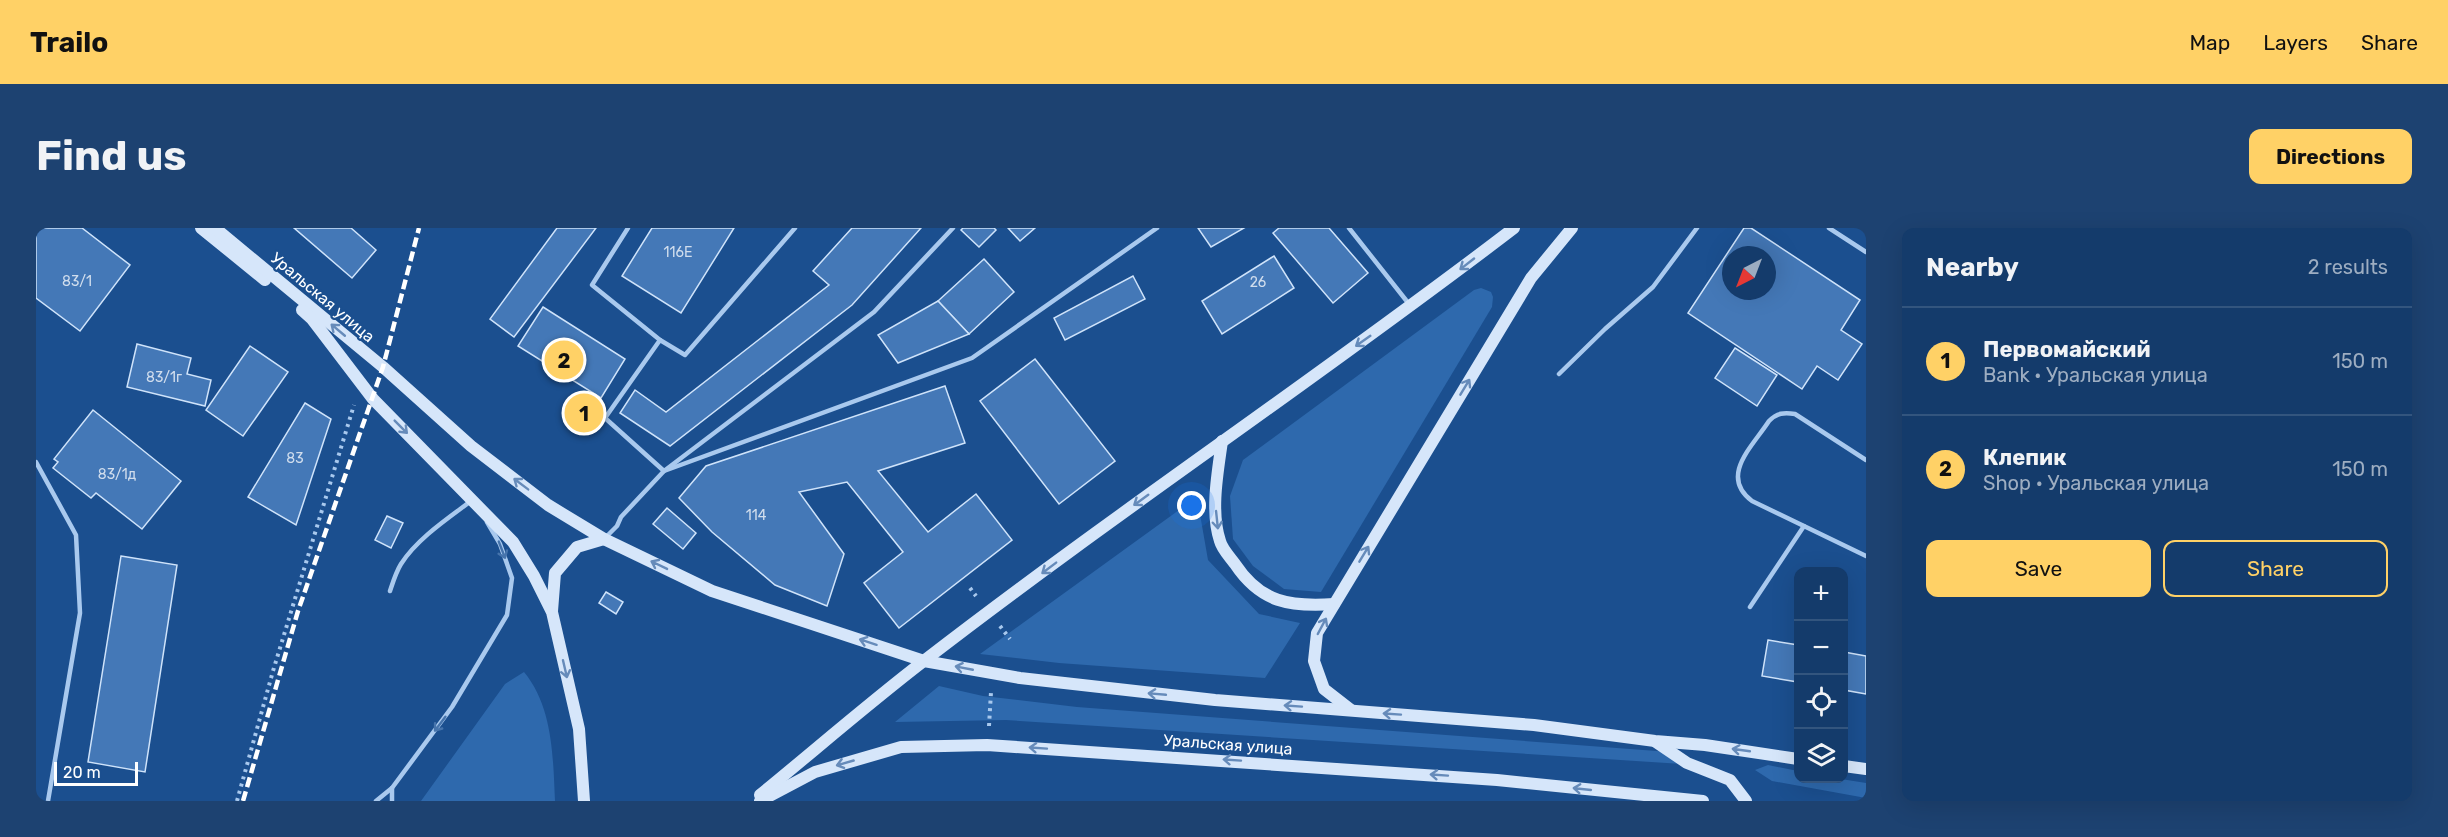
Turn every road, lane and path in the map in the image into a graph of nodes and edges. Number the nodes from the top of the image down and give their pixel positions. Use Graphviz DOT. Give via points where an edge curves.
graph roads {
  1 [pos="201,228"];
  2 [pos="215,228"];
  3 [pos="628,228"];
  4 [pos="795,228"];
  5 [pos="953,228"];
  6 [pos="1157,228"];
  7 [pos="1349,228"];
  8 [pos="1514,228"];
  9 [pos="1572,228"];
  10 [pos="1697,228"];
  11 [pos="1829,228"];
  12 [pos="1866,252"];
  13 [pos="1411,307"];
  14 [pos="660,340"];
  15 [pos="1559,374"];
  16 [pos="360,384"];
  17 [pos="1222,441"];
  18 [pos="1866,460"];
  19 [pos="36,462"];
  20 [pos="664,471"];
  21 [pos="473,499"];
  22 [pos="1803,526"];
  23 [pos="604,539"];
  24 [pos="1866,556"];
  25 [pos="390,591"];
  26 [pos="1334,604"];
  27 [pos="1750,608"];
  28 [pos="552,612"];
  29 [pos="924,660"];
  30 [pos="996,674"];
  31 [pos="1351,710"];
  32 [pos="1655,741"];
  33 [pos="987,745"];
  34 [pos="1794,758"];
  35 [pos="1848,767"];
  36 [pos="1866,769"];
  37 [pos="392,788"];
  38 [pos="48,801"];
  39 [pos="237,801"];
  40 [pos="376,801"];
  41 [pos="392,801"];
  42 [pos="584,801"];
  43 [pos="752,801"];
  44 [pos="760,801"];
  45 [pos="1703,801"];
  46 [pos="1746,801"];
  1 -- 16 [label="main road, Уральская улица" via="312,319"];
  23 -- 2 [label="main road, Уральская улица, one-way" via="548,505 471,446"];
  3 -- 14 [label="lane" via="592,285"];
  4 -- 14 [label="lane" via="685,355"];
  5 -- 20 [label="lane" via="874,312"];
  6 -- 20 [label="lane" via="972,358"];
  7 -- 13 [label="lane"];
  8 -- 13 [label="main road, one-way"];
  26 -- 9 [label="main road, one-way" via="1531,278"];
  10 -- 15 [label="lane" via="1653,287"];
  11 -- 12 [label="lane"];
  13 -- 17 [label="main road, one-way"];
  14 -- 20 [label="lane" via="604,418"];
  16 -- 21 [label="main road, Уральская улица, one-way"];
  16 -- 39 [label="path"];
  17 -- 26 [label="main road, one-way" via="1215,496 1220,542 1242,575 1272,599 1304,606"];
  17 -- 29 [label="main road, one-way"];
  18 -- 22 [label="lane" via="1795,414 1779,414 1769,421 1739,466 1738,486 1752,501"];
  19 -- 38 [label="lane" via="76,535 80,613"];
  20 -- 23 [label="lane"];
  21 -- 25 [label="lane" via="418,545 400,565"];
  21 -- 28 [label="main road, Уральская улица" via="513,542"];
  21 -- 37 [label="lane, one-way" via="500,544 512,578 507,615 452,707"];
  22 -- 24 [label="lane"];
  22 -- 27 [label="lane"];
  23 -- 28 [label="main road" via="578,547 555,573"];
  29 -- 23 [label="main road, Уральская улица, one-way" via="712,591"];
  31 -- 26 [label="main road, one-way" via="1324,689 1314,661 1317,633"];
  28 -- 42 [label="main road, one-way" via="579,729"];
  30 -- 29 [label="main road, one-way"];
  29 -- 43 [label="main road"];
  31 -- 30 [label="main road, one-way" via="1122,691"];
  30 -- 33 [label="path"];
  32 -- 31 [label="main road, one-way" via="1534,725"];
  34 -- 32 [label="main road, one-way"];
  32 -- 46 [label="main road" via="1688,764 1730,780"];
  33 -- 44 [label="main road, Уральская улица, one-way" via="902,747 815,772"];
  45 -- 33 [label="main road, Уральская улица, one-way" via="1497,780"];
  35 -- 36 [label="main road"];
  37 -- 40 [label="lane"];
  37 -- 41 [label="lane"];
}
